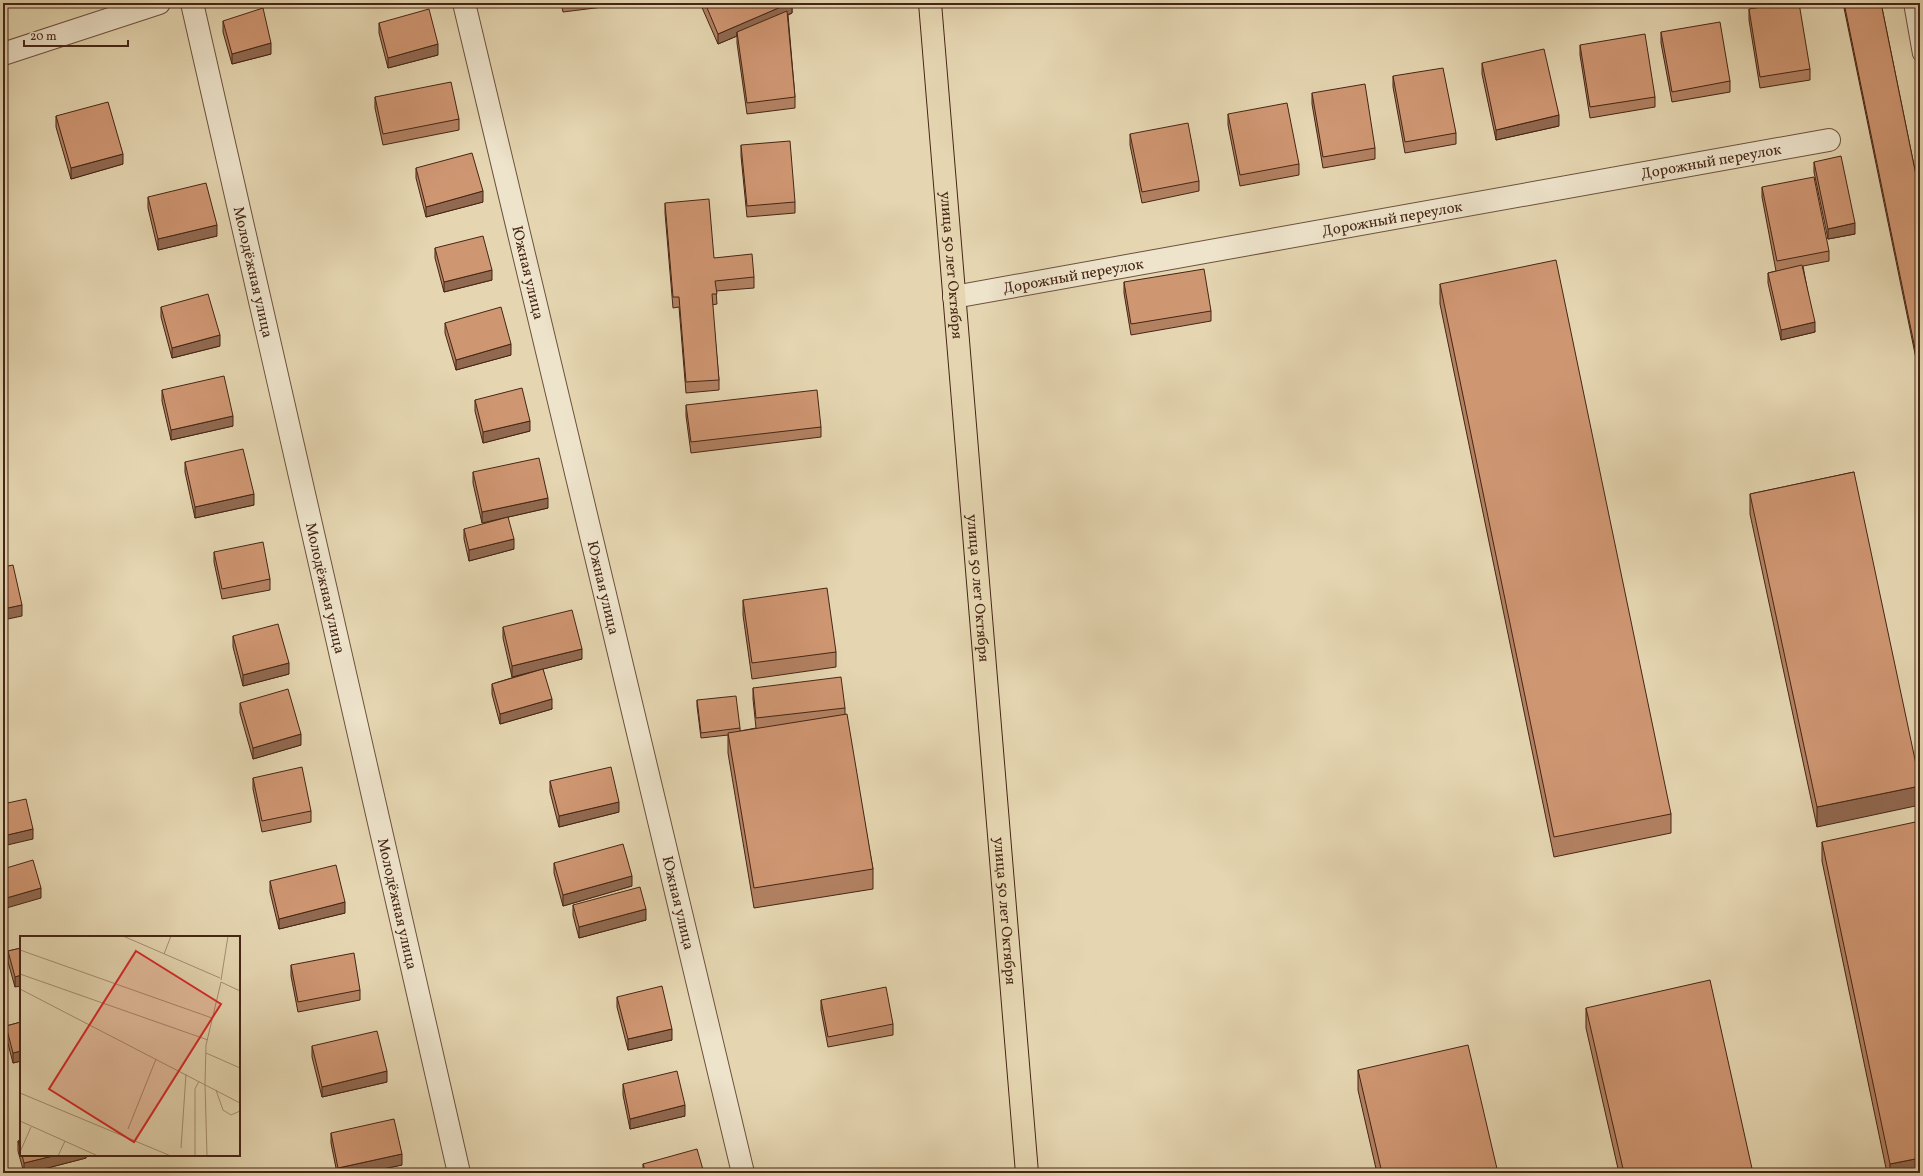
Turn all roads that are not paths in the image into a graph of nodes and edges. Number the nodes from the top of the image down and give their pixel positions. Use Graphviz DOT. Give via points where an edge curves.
graph roads {
  1 [pos="158,3"];
  2 [pos="192,3"];
  3 [pos="464,3"];
  4 [pos="930,3"];
  5 [pos="1911,3"];
  6 [pos="3,54"];
  7 [pos="1920,54"];
  8 [pos="1829,140"];
  9 [pos="954,297"];
  10 [pos="460,1173"];
  11 [pos="743,1173"];
  12 [pos="1027,1173"];
  1 -- 6 [label="street"];
  2 -- 10 [label="street, Молодёжная улица"];
  3 -- 11 [label="street, Южная улица"];
  4 -- 9 [label="main road, улица 50 лет Октября"];
  5 -- 7 [label="lane"];
  8 -- 9 [label="street, Дорожный переулок"];
  9 -- 12 [label="main road, улица 50 лет Октября"];
}
